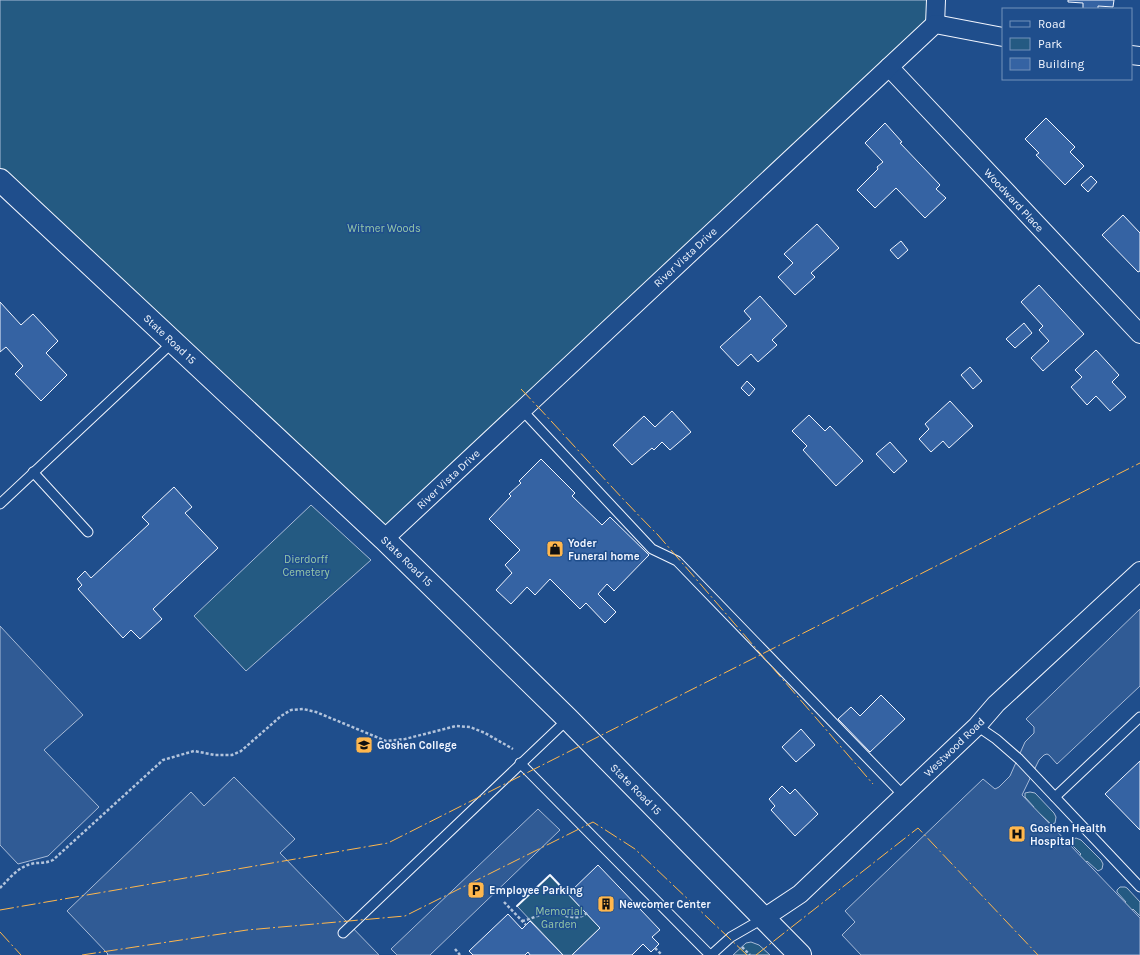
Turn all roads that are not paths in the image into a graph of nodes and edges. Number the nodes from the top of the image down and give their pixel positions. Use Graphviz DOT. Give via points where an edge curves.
graph roads {
  1 [pos="936,0"];
  2 [pos="935,24"];
  3 [pos="1002,36"];
  4 [pos="889,67"];
  5 [pos="0,180"];
  6 [pos="1140,334"];
  7 [pos="173,342"];
  8 [pos="522,410"];
  9 [pos="33,472"];
  10 [pos="0,504"];
  11 [pos="88,532"];
  12 [pos="384,539"];
  13 [pos="1140,571"];
  14 [pos="1140,717"];
  15 [pos="568,719"];
  16 [pos="977,726"];
  17 [pos="523,761"];
  18 [pos="904,795"];
  19 [pos="1055,797"];
  20 [pos="1140,887"];
  21 [pos="764,918"];
  22 [pos="343,933"];
  23 [pos="710,955"];
  24 [pos="800,955"];
  1 -- 2 [label="street"];
  2 -- 3 [label="street"];
  2 -- 4 [label="street, River Vista Drive"];
  4 -- 6 [label="street, Woodward Place"];
  4 -- 8 [label="street, River Vista Drive"];
  5 -- 7 [label="main road, State Road 15"];
  7 -- 9 [label="lane"];
  7 -- 12 [label="main road, State Road 15"];
  8 -- 12 [label="street, River Vista Drive"];
  8 -- 18 [label="lane" via="652,549 677,561"];
  9 -- 10 [label="lane"];
  9 -- 11 [label="lane"];
  12 -- 15 [label="main road, State Road 15"];
  13 -- 16 [label="street, Westwood Road" via="996,704"];
  14 -- 19 [label="lane"];
  15 -- 17 [label="lane"];
  15 -- 21 [label="main road, State Road 15"];
  16 -- 18 [label="street, Westwood Road"];
  16 -- 19 [label="lane" via="1019,759"];
  17 -- 22 [label="lane"];
  17 -- 23 [label="lane"];
  18 -- 21 [label="street, Westwood Road" via="800,894"];
  19 -- 20 [label="lane"];
  21 -- 23 [label="lane" via="731,936"];
  21 -- 24 [label="main road, State Road 15"];
}
